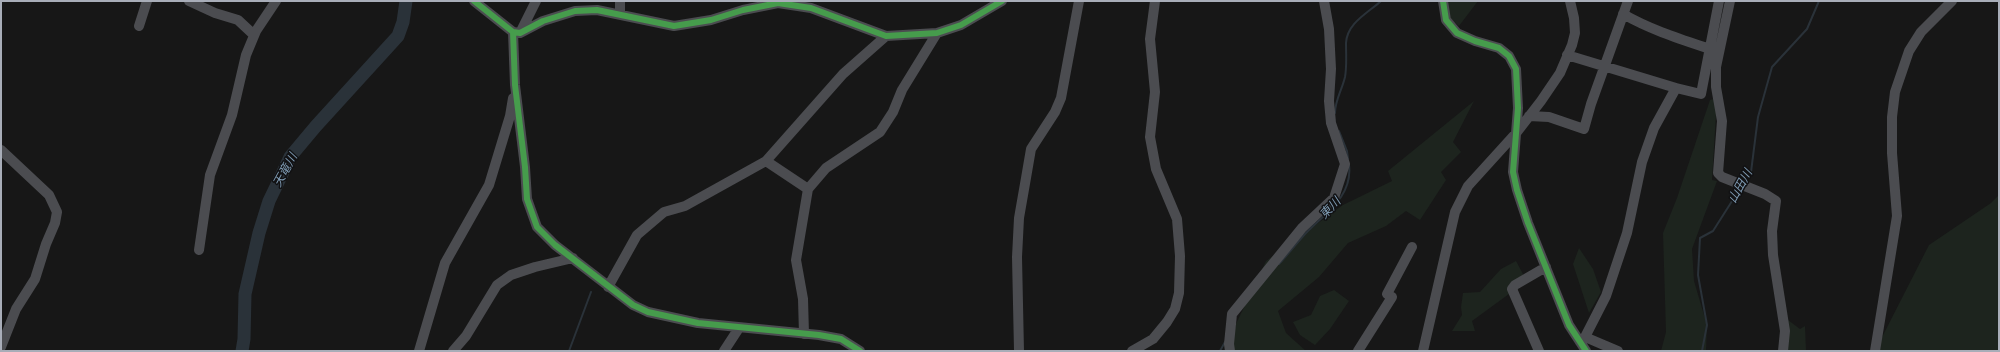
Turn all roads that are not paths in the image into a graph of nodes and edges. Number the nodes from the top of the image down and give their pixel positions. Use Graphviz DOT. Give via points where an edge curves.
graph roads {
  1 [pos="147,1"];
  2 [pos="189,1"];
  3 [pos="276,1"];
  4 [pos="474,1"];
  5 [pos="536,1"];
  6 [pos="620,1"];
  7 [pos="1002,1"];
  8 [pos="1080,1"];
  9 [pos="1155,1"];
  10 [pos="1324,1"];
  11 [pos="1443,1"];
  12 [pos="1570,1"];
  13 [pos="1628,1"];
  14 [pos="1719,1"];
  15 [pos="1730,1"];
  16 [pos="1952,1"];
  17 [pos="742,6"];
  18 [pos="620,14"];
  19 [pos="1623,14"];
  20 [pos="139,26"];
  21 [pos="516,33"];
  22 [pos="937,33"];
  23 [pos="254,35"];
  24 [pos="886,36"];
  25 [pos="1710,49"];
  26 [pos="1567,56"];
  27 [pos="1605,68"];
  28 [pos="515,85"];
  29 [pos="1676,88"];
  30 [pos="1529,116"];
  31 [pos="1517,132"];
  32 [pos="1,150"];
  33 [pos="766,160"];
  34 [pos="808,189"];
  35 [pos="1412,247"];
  36 [pos="199,250"];
  37 [pos="573,258"];
  38 [pos="1546,267"];
  39 [pos="608,287"];
  40 [pos="739,328"];
  41 [pos="804,334"];
  42 [pos="1584,346"];
  43 [pos="1,347"];
  44 [pos="419,351"];
  45 [pos="453,351"];
  46 [pos="724,351"];
  47 [pos="860,351"];
  48 [pos="1019,351"];
  49 [pos="1132,351"];
  50 [pos="1230,351"];
  51 [pos="1358,351"];
  52 [pos="1423,351"];
  53 [pos="1539,351"];
  54 [pos="1618,351"];
  55 [pos="1783,351"];
  56 [pos="1875,351"];
  1 -- 20 [label="street"];
  2 -- 23 [label="street" via="238,20"];
  3 -- 23 [label="street"];
  4 -- 21 [label="street"];
  5 -- 21 [label="street"];
  6 -- 18 [label="street"];
  7 -- 22 [label="street" via="961,26"];
  8 -- 48 [label="street" via="1061,98 1031,149 1019,218"];
  9 -- 49 [label="street" via="1150,39 1155,92 1150,136 1156,169 1177,219 1179,293 1175,309 1167,322 1153,339"];
  10 -- 50 [label="street" via="1329,29 1331,123 1345,164 1334,198 1302,228 1232,314"];
  11 -- 31 [label="street" via="1446,20 1457,33 1499,48 1509,56 1516,69"];
  12 -- 26 [label="street" via="1574,33"];
  13 -- 19 [label="street"];
  14 -- 25 [label="street"];
  15 -- 55 [label="street" via="1716,67 1716,87 1722,121 1718,173 1776,201 1772,230 1773,255 1785,331"];
  16 -- 56 [label="street" via="1921,32 1909,51 1895,92 1892,154 1897,216"];
  17 -- 18 [label="street" via="711,20 674,26 646,22"];
  17 -- 24 [label="street" via="778,3 811,8"];
  18 -- 21 [label="street" via="597,10 574,11"];
  19 -- 25 [label="street" via="1662,33"];
  19 -- 27 [label="street"];
  21 -- 28 [label="street"];
  22 -- 24 [label="street"];
  22 -- 34 [label="street" via="880,132 826,168"];
  23 -- 36 [label="street" via="246,55 232,116 210,175"];
  24 -- 33 [label="street" via="843,74"];
  25 -- 29 [label="street" via="1701,94"];
  26 -- 27 [label="street"];
  26 -- 30 [label="street" via="1545,96"];
  27 -- 29 [label="street"];
  27 -- 30 [label="street" via="1584,129 1549,117"];
  28 -- 37 [label="street" via="527,199 537,227"];
  28 -- 44 [label="street" via="510,116 489,185 445,263"];
  29 -- 42 [label="street" via="1654,128 1642,162 1627,233 1606,296"];
  30 -- 31 [label="street"];
  31 -- 38 [label="street" via="1513,172 1522,206"];
  31 -- 52 [label="street" via="1468,186 1455,212"];
  32 -- 43 [label="street" via="49,195 57,212 35,279 16,310"];
  33 -- 34 [label="street"];
  33 -- 39 [label="street" via="684,206 664,212 638,235"];
  34 -- 41 [label="street" via="796,260 803,299"];
  35 -- 51 [label="street" via="1387,294 1392,297"];
  37 -- 39 [label="street"];
  37 -- 45 [label="street" via="511,275 497,285 466,336"];
  38 -- 42 [label="street" via="1569,326"];
  38 -- 53 [label="street" via="1515,285 1512,290"];
  39 -- 40 [label="street" via="633,305 648,312 698,323"];
  40 -- 41 [label="street"];
  40 -- 46 [label="street"];
  41 -- 47 [label="street" via="842,339"];
  42 -- 54 [label="street"];
}
